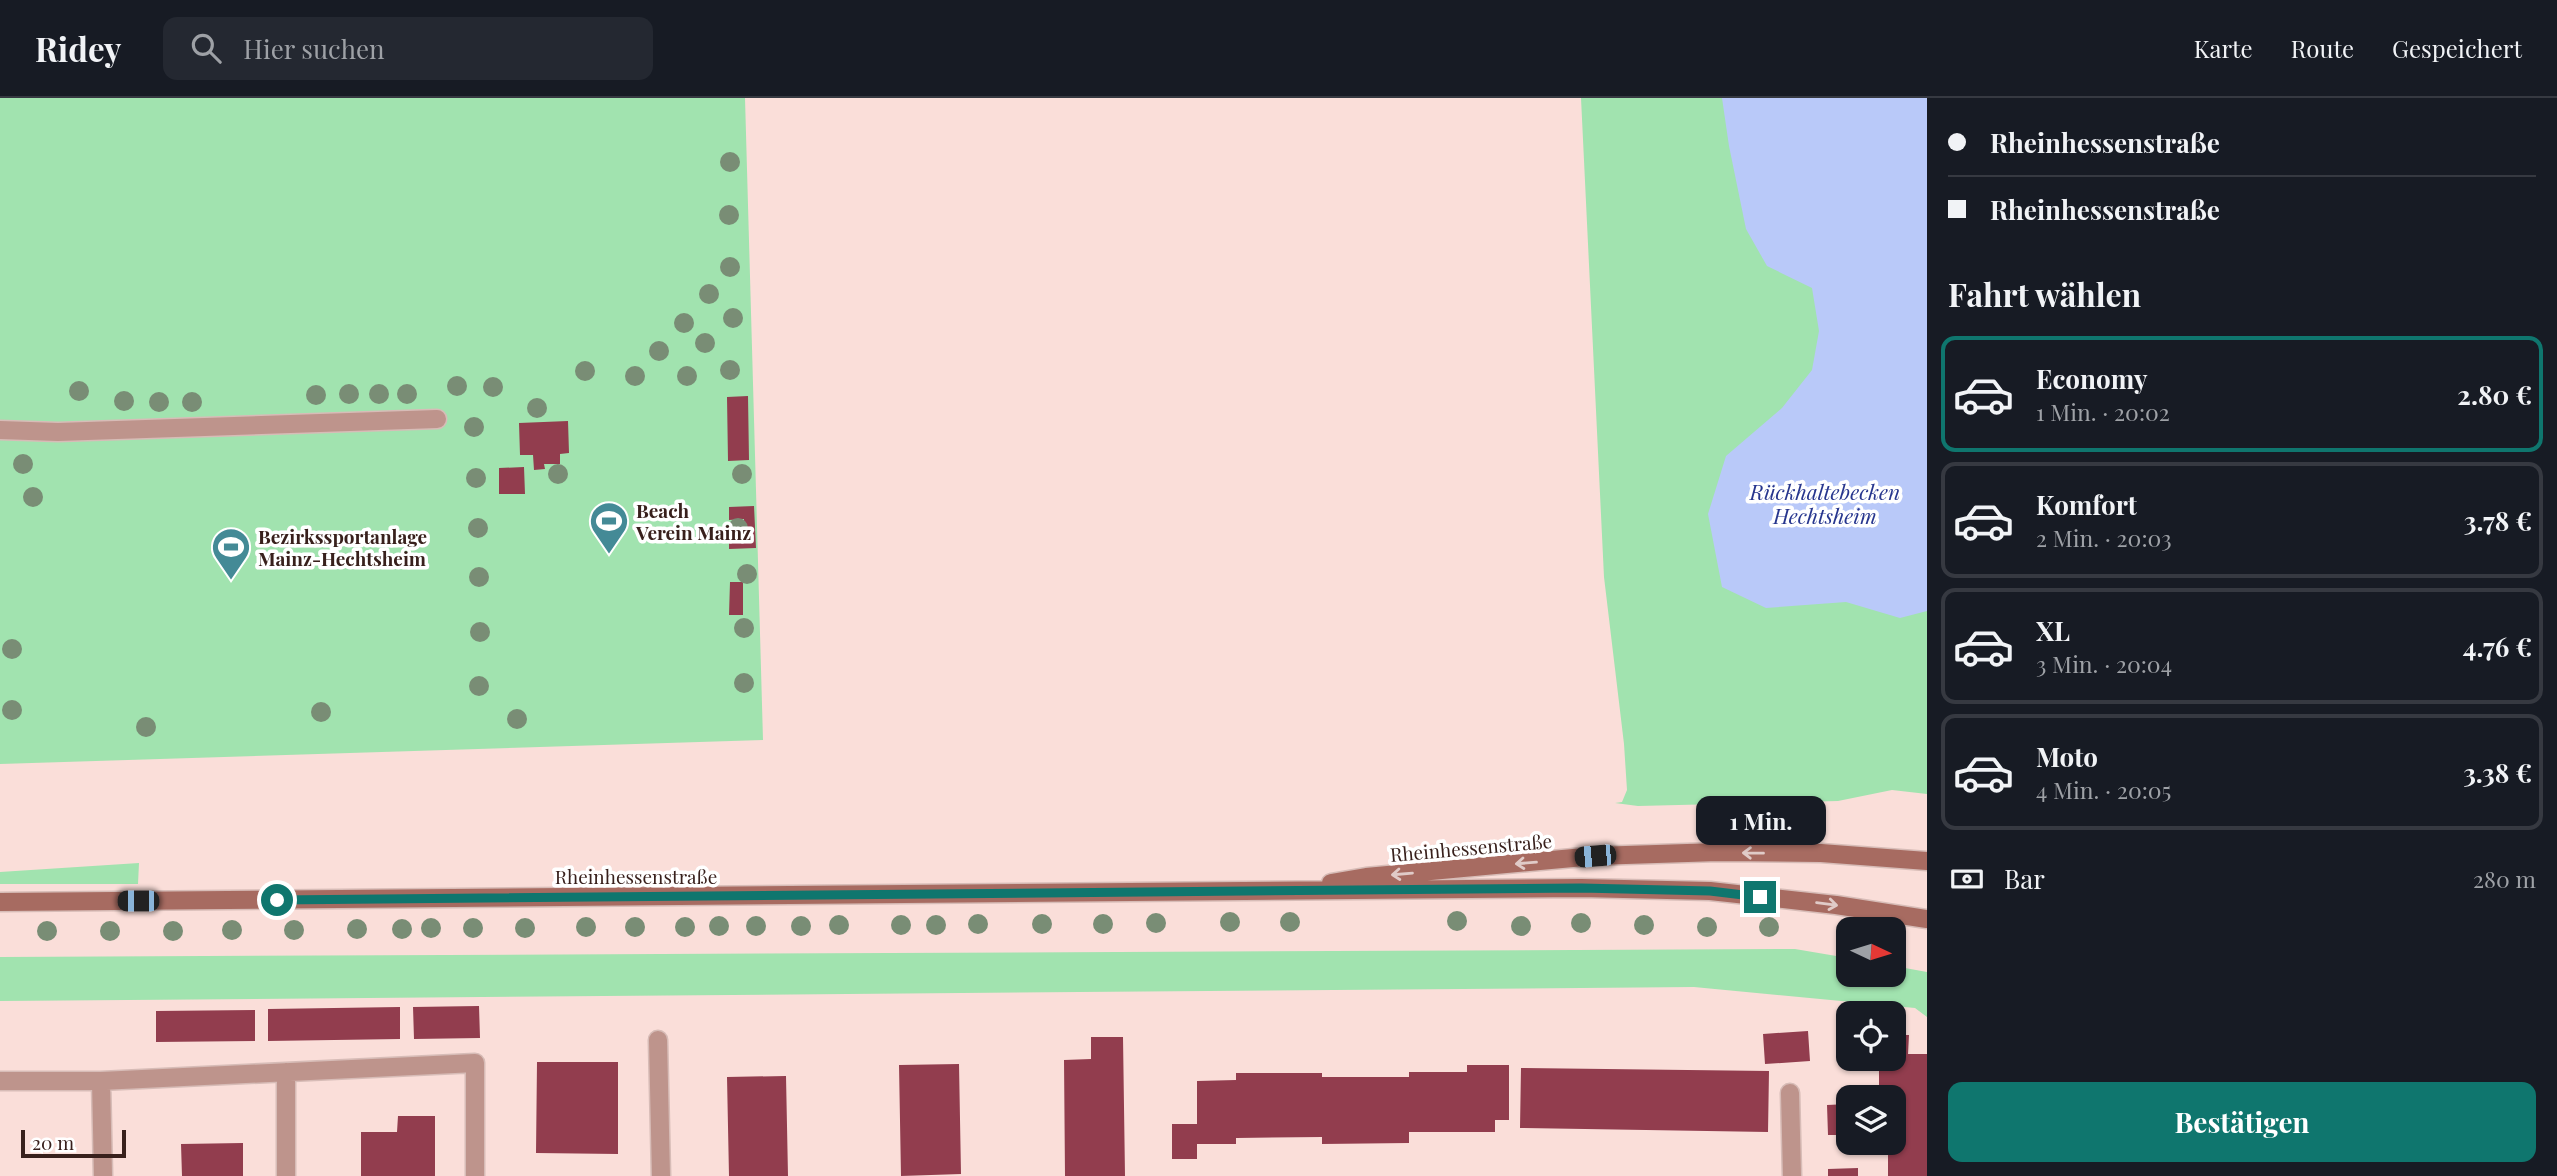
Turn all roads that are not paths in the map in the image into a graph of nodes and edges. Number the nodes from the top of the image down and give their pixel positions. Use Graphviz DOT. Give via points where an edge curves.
graph roads {
  1 [pos="437,419"];
  2 [pos="0,430"];
  3 [pos="1927,861"];
  4 [pos="1273,893"];
  5 [pos="0,902"];
  6 [pos="1927,919"];
  7 [pos="658,1040"];
  8 [pos="286,1072"];
  9 [pos="0,1081"];
  10 [pos="101,1081"];
  11 [pos="1790,1093"];
  12 [pos="103,1176"];
  13 [pos="286,1176"];
  14 [pos="475,1176"];
  15 [pos="660,1176"];
  16 [pos="1792,1176"];
  1 -- 2 [label="street"];
  3 -- 4 [label="main road, Rheinhessenstraße, one-way" via="1821,853 1595,856 1366,877"];
  4 -- 5 [label="main road, Rheinhessenstraße"];
  4 -- 6 [label="main road, Rheinhessenstraße, one-way" via="1581,888 1710,891"];
  7 -- 15 [label="street"];
  8 -- 10 [label="street"];
  8 -- 13 [label="street"];
  8 -- 14 [label="street" via="475,1063"];
  9 -- 10 [label="street"];
  10 -- 12 [label="street"];
  11 -- 16 [label="street"];
}
